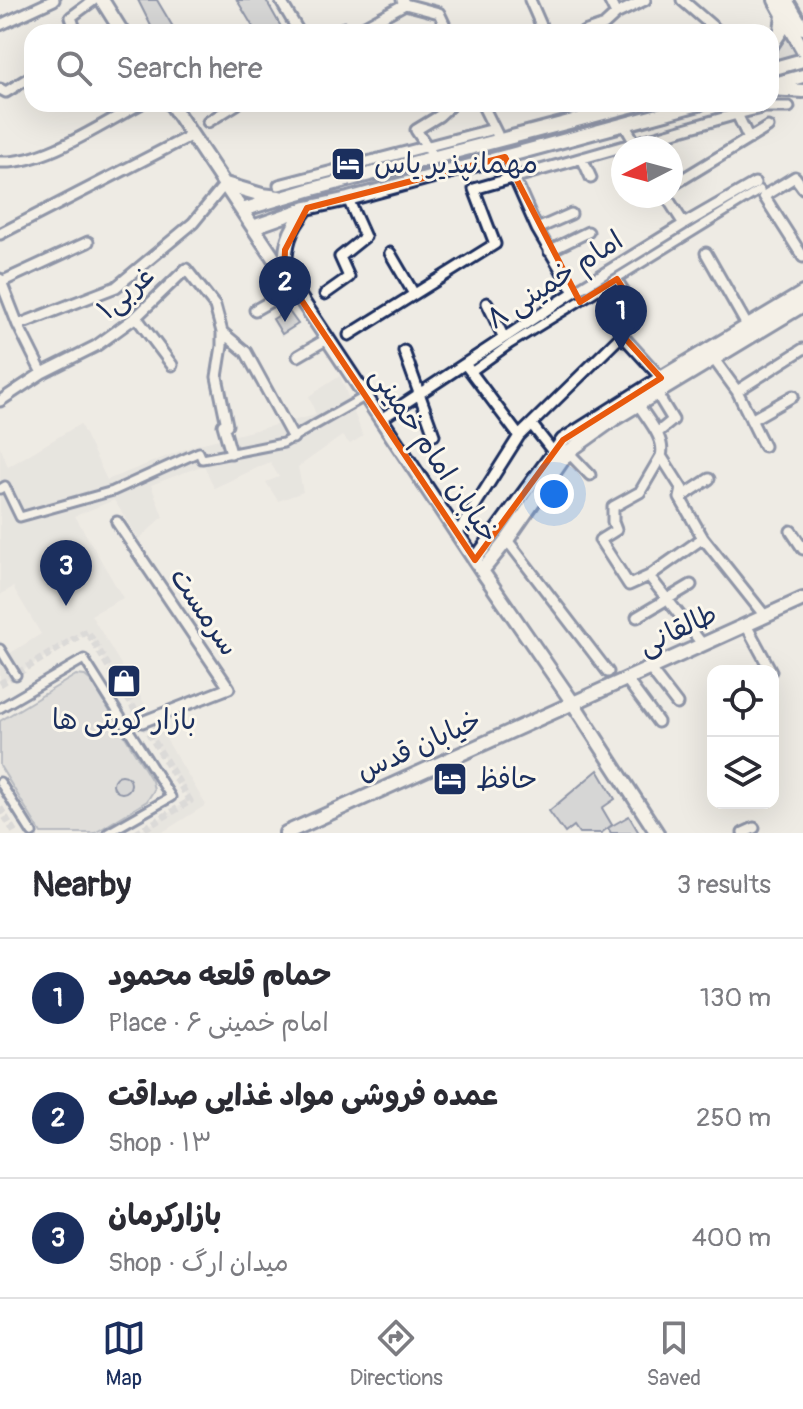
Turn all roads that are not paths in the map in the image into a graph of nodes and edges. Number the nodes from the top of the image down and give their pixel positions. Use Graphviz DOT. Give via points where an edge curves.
graph roads {
  1 [pos="54,0"];
  2 [pos="94,0"];
  3 [pos="102,0"];
  4 [pos="280,0"];
  5 [pos="530,0"];
  6 [pos="609,0"];
  7 [pos="645,0"];
  8 [pos="682,0"];
  9 [pos="775,0"];
  10 [pos="403,2"];
  11 [pos="787,9"];
  12 [pos="616,14"];
  13 [pos="73,24"];
  14 [pos="117,24"];
  15 [pos="294,24"];
  16 [pos="367,24"];
  17 [pos="444,24"];
  18 [pos="540,24"];
  19 [pos="605,24"];
  20 [pos="708,24"];
  21 [pos="0,25"];
  22 [pos="803,25"];
  23 [pos="779,34"];
  24 [pos="803,50"];
  25 [pos="803,60"];
  26 [pos="779,67"];
  27 [pos="803,76"];
  28 [pos="24,81"];
  29 [pos="779,84"];
  30 [pos="779,88"];
  31 [pos="0,89"];
  32 [pos="803,91"];
  33 [pos="779,107"];
  34 [pos="789,107"];
  35 [pos="125,112"];
  36 [pos="176,112"];
  37 [pos="224,112"];
  38 [pos="443,112"];
  39 [pos="486,112"];
  40 [pos="599,112"];
  41 [pos="669,112"];
  42 [pos="745,112"];
  43 [pos="737,114"];
  44 [pos="208,122"];
  45 [pos="624,124"];
  46 [pos="768,127"];
  47 [pos="192,135"];
  48 [pos="498,135"];
  49 [pos="631,136"];
  50 [pos="668,136"];
  51 [pos="749,139"];
  52 [pos="430,152"];
  53 [pos="611,152"];
  54 [pos="505,157"];
  55 [pos="582,158"];
  56 [pos="0,162"];
  57 [pos="514,178"];
  58 [pos="591,178"];
  59 [pos="683,179"];
  60 [pos="225,184"];
  61 [pos="803,188"];
  62 [pos="309,190"];
  63 [pos="760,190"];
  64 [pos="283,191"];
  65 [pos="348,199"];
  66 [pos="310,207"];
  67 [pos="674,208"];
  68 [pos="242,210"];
  69 [pos="571,214"];
  70 [pos="684,224"];
  71 [pos="253,227"];
  72 [pos="537,229"];
  73 [pos="588,232"];
  74 [pos="0,234"];
  75 [pos="88,242"];
  76 [pos="549,251"];
  77 [pos="801,251"];
  78 [pos="390,253"];
  79 [pos="706,253"];
  80 [pos="284,274"];
  81 [pos="617,279"];
  82 [pos="1,280"];
  83 [pos="294,288"];
  84 [pos="574,292"];
  85 [pos="803,293"];
  86 [pos="325,294"];
  87 [pos="414,294"];
  88 [pos="487,303"];
  89 [pos="803,305"];
  90 [pos="255,310"];
  91 [pos="136,317"];
  92 [pos="18,325"];
  93 [pos="748,327"];
  94 [pos="222,332"];
  95 [pos="349,335"];
  96 [pos="622,335"];
  97 [pos="504,338"];
  98 [pos="327,339"];
  99 [pos="803,349"];
  100 [pos="404,351"];
  101 [pos="298,356"];
  102 [pos="713,358"];
  103 [pos="172,365"];
  104 [pos="468,368"];
  105 [pos="42,373"];
  106 [pos="661,378"];
  107 [pos="737,391"];
  108 [pos="656,392"];
  109 [pos="419,394"];
  110 [pos="366,396"];
  111 [pos="793,396"];
  112 [pos="0,401"];
  113 [pos="638,404"];
  114 [pos="381,419"];
  115 [pos="751,420"];
  116 [pos="532,425"];
  117 [pos="657,433"];
  118 [pos="434,435"];
  119 [pos="519,436"];
  120 [pos="293,438"];
  121 [pos="764,446"];
  122 [pos="231,453"];
  123 [pos="561,453"];
  124 [pos="661,456"];
  125 [pos="590,475"];
  126 [pos="709,479"];
  127 [pos="0,489"];
  128 [pos="681,494"];
  129 [pos="117,522"];
  130 [pos="791,531"];
  131 [pos="457,534"];
  132 [pos="703,538"];
  133 [pos="507,540"];
  134 [pos="803,549"];
  135 [pos="478,566"];
  136 [pos="649,576"];
  137 [pos="691,585"];
  138 [pos="803,599"];
  139 [pos="666,600"];
  140 [pos="765,616"];
  141 [pos="637,617"];
  142 [pos="746,625"];
  143 [pos="703,645"];
  144 [pos="0,649"];
  145 [pos="768,665"];
  146 [pos="650,669"];
  147 [pos="608,672"];
  148 [pos="16,675"];
  149 [pos="627,680"];
  150 [pos="573,703"];
  151 [pos="677,704"];
  152 [pos="0,708"];
  153 [pos="142,722"];
  154 [pos="658,722"];
  155 [pos="0,782"];
  156 [pos="754,828"];
  157 [pos="32,833"];
  158 [pos="108,833"];
  159 [pos="286,833"];
  160 [pos="657,833"];
  161 [pos="743,833"];
  1 -- 21 [label="street"];
  2 -- 13 [label="street" via="71,17"];
  3 -- 14 [label="main road"];
  4 -- 15 [label="street"];
  5 -- 18 [label="street"];
  6 -- 12 [label="street"];
  7 -- 12 [label="street"];
  8 -- 20 [label="street"];
  9 -- 11 [label="main road"];
  10 -- 16 [label="street"];
  10 -- 17 [label="street" via="439,13"];
  11 -- 22 [label="main road"];
  11 -- 23 [label="main road"];
  11 -- 24 [label="main road"];
  12 -- 19 [label="street"];
  25 -- 26 [label="main road"];
  27 -- 29 [label="main road"];
  28 -- 31 [label="street" via="6,92"];
  30 -- 32 [label="main road"];
  33 -- 34 [label="street"];
  35 -- 56 [label="street" via="55,150"];
  36 -- 47 [label="main road, خیابان امام خمینی"];
  37 -- 44 [label="street"];
  38 -- 52 [label="street" via="416,130"];
  39 -- 48 [label="street"];
  40 -- 48 [label="main road"];
  41 -- 45 [label="main road"];
  42 -- 43 [label="street"];
  43 -- 50 [label="street"];
  43 -- 51 [label="street"];
  45 -- 49 [label="street"];
  45 -- 54 [label="main road"];
  46 -- 51 [label="street"];
  47 -- 60 [label="main road, خیابان امام خمینی"];
  47 -- 74 [label="street"];
  48 -- 52 [label="main road"];
  51 -- 59 [label="street"];
  52 -- 62 [label="main road"];
  52 -- 64 [label="street"];
  53 -- 55 [label="street"];
  54 -- 57 [label="street"];
  54 -- 65 [label="main road"];
  55 -- 57 [label="street"];
  55 -- 58 [label="street"];
  57 -- 72 [label="street"];
  57 -- 87 [label="street" via="474,189 495,244"];
  60 -- 64 [label="main road" via="271,197"];
  60 -- 68 [label="main road, خیابان امام خمینی"];
  60 -- 92 [label="street" via="193,223 116,287"];
  61 -- 63 [label="street, امام خمینی ۸" via="795,177"];
  62 -- 64 [label="main road"];
  62 -- 66 [label="main road"];
  63 -- 70 [label="street, امام خمینی ۸"];
  63 -- 77 [label="street"];
  63 -- 81 [label="street"];
  64 -- 68 [label="main road"];
  65 -- 66 [label="main road"];
  65 -- 86 [label="street" via="365,237 340,257 349,277"];
  66 -- 71 [label="main road"];
  66 -- 80 [label="main road" via="292,228"];
  67 -- 70 [label="street"];
  68 -- 71 [label="main road, خیابان امام خمینی"];
  69 -- 72 [label="street"];
  70 -- 84 [label="street, امام خمینی ۸"];
  71 -- 80 [label="main road, خیابان امام خمینی"];
  72 -- 76 [label="street"];
  73 -- 76 [label="street"];
  75 -- 82 [label="street"];
  76 -- 84 [label="street"];
  78 -- 87 [label="street"];
  79 -- 93 [label="street"];
  80 -- 83 [label="main road, خیابان امام خمینی"];
  81 -- 96 [label="street" via="638,312"];
  81 -- 104 [label="street"];
  82 -- 92 [label="street"];
  83 -- 90 [label="street"];
  83 -- 98 [label="main road, خیابان امام خمینی"];
  84 -- 97 [label="street, امام خمینی ۸"];
  85 -- 93 [label="main road"];
  87 -- 95 [label="street"];
  88 -- 97 [label="street"];
  89 -- 102 [label="main road"];
  91 -- 94 [label="street, غربی۱" via="186,269 215,306"];
  91 -- 103 [label="street"];
  91 -- 105 [label="street, غربی۱" via="96,346"];
  92 -- 105 [label="street"];
  93 -- 106 [label="main road"];
  94 -- 120 [label="street, غربی۱" via="246,352"];
  94 -- 122 [label="street" via="217,377"];
  96 -- 106 [label="street"];
  96 -- 116 [label="street"];
  97 -- 104 [label="street, امام خمینی ۸"];
  98 -- 101 [label="street"];
  98 -- 110 [label="main road, خیابان امام خمینی"];
  99 -- 107 [label="street"];
  100 -- 109 [label="street"];
  102 -- 107 [label="street"];
  102 -- 108 [label="main road"];
  104 -- 109 [label="street, امام خمینی ۸"];
  104 -- 119 [label="street"];
  105 -- 112 [label="street, غربی۱"];
  106 -- 123 [label="main road" via="563,440"];
  107 -- 115 [label="street"];
  108 -- 113 [label="main road"];
  108 -- 117 [label="street" via="673,420"];
  109 -- 114 [label="street, امام خمینی ۸"];
  109 -- 118 [label="street"];
  110 -- 114 [label="main road, خیابان امام خمینی"];
  110 -- 120 [label="street"];
  111 -- 115 [label="street"];
  113 -- 117 [label="street"];
  113 -- 123 [label="main road"];
  114 -- 131 [label="main road, خیابان امام خمینی"];
  115 -- 121 [label="street"];
  116 -- 119 [label="street"];
  116 -- 123 [label="street"];
  117 -- 124 [label="street"];
  119 -- 131 [label="street"];
  120 -- 122 [label="street"];
  122 -- 127 [label="street" via="202,459 199,452 113,491 20,517 5,486"];
  123 -- 125 [label="street"];
  123 -- 133 [label="main road"];
  123 -- 135 [label="main road"];
  124 -- 128 [label="street"];
  124 -- 136 [label="street" via="640,492 613,507 616,530 600,540 629,585"];
  126 -- 128 [label="street"];
  128 -- 132 [label="street"];
  129 -- 153 [label="street, سرمست" via="229,688"];
  130 -- 134 [label="street"];
  131 -- 135 [label="main road, خیابان امام خمینی"];
  132 -- 136 [label="street"];
  132 -- 140 [label="street"];
  133 -- 135 [label="main road"];
  133 -- 147 [label="street"];
  135 -- 150 [label="main road, خیابان امام خمینی"];
  136 -- 139 [label="street"];
  137 -- 139 [label="street"];
  138 -- 140 [label="main road, طالقانی"];
  139 -- 141 [label="street"];
  139 -- 143 [label="street"];
  140 -- 142 [label="main road, طالقانی"];
  142 -- 143 [label="main road, طالقانی"];
  142 -- 145 [label="street"];
  143 -- 146 [label="main road, طالقانی"];
  144 -- 148 [label="street"];
  146 -- 149 [label="main road, طالقانی"];
  146 -- 151 [label="street"];
  149 -- 150 [label="main road, طالقانی"];
  149 -- 154 [label="street"];
  150 -- 159 [label="main road, خیابان قدس"];
  150 -- 160 [label="main road, خیابان امام خمینی"];
  152 -- 158 [label="street" via="84,659 171,797"];
  155 -- 157 [label="street"];
  156 -- 161 [label="street"];
}
